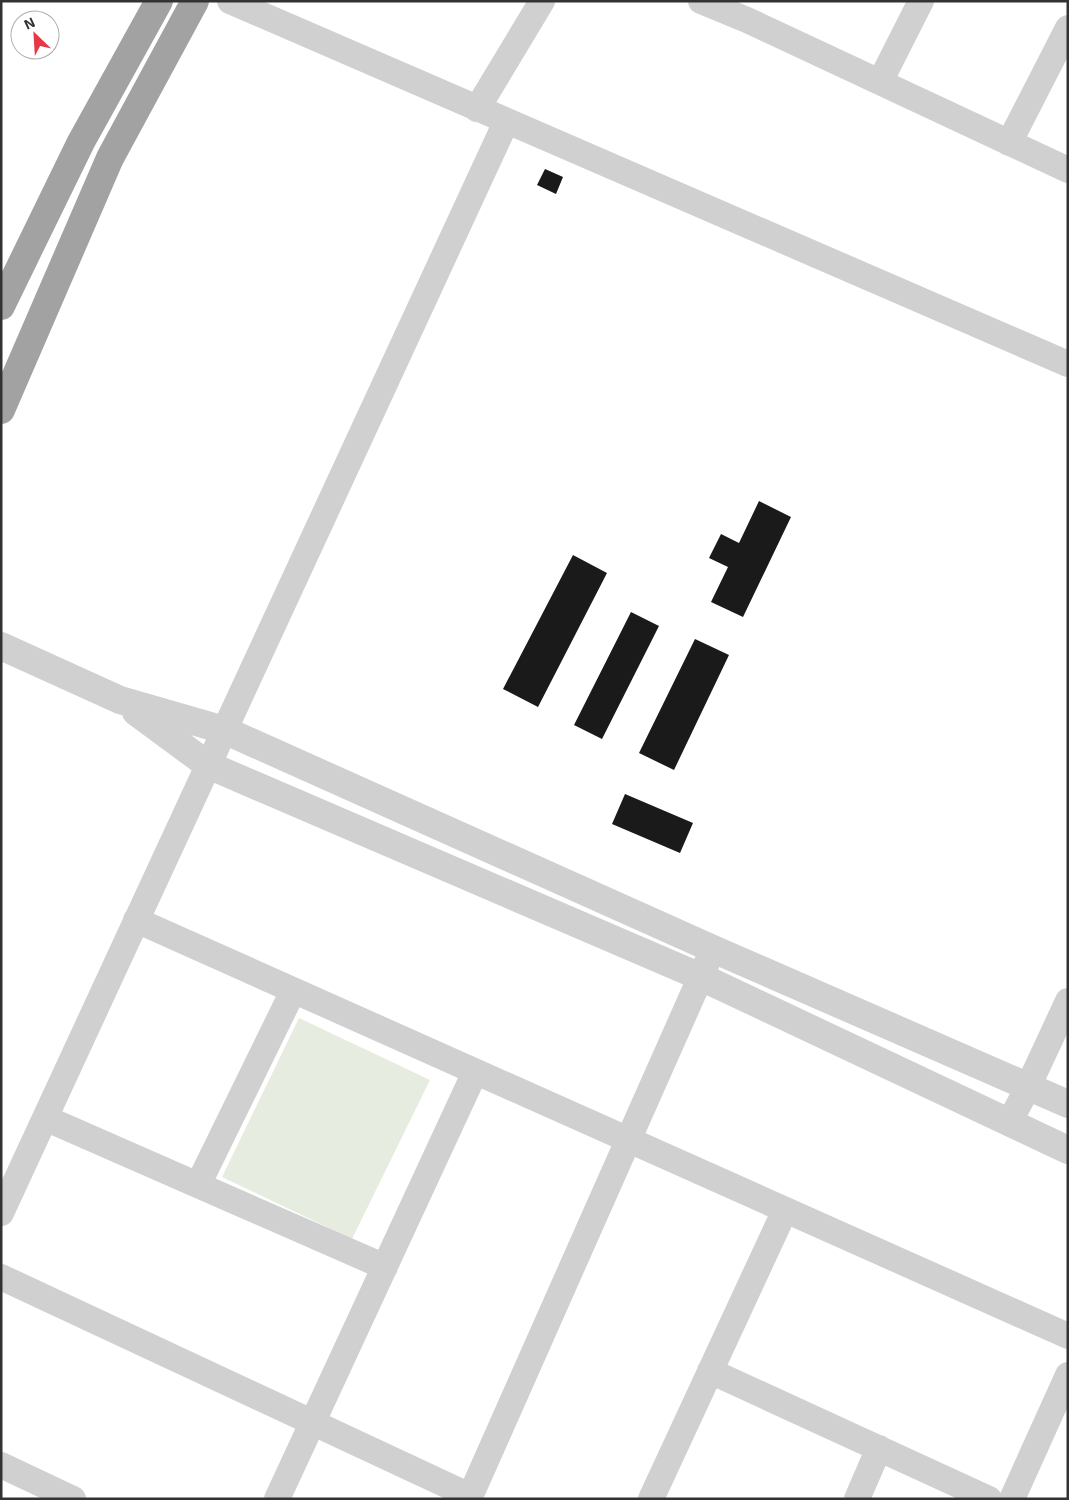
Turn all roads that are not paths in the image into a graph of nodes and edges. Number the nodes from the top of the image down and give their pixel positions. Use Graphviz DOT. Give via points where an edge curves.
graph roads {
  1 [pos="159,1"];
  2 [pos="195,1"];
  3 [pos="230,1"];
  4 [pos="542,1"];
  5 [pos="702,1"];
  6 [pos="921,1"];
  7 [pos="752,10"];
  8 [pos="1068,28"];
  9 [pos="880,82"];
  10 [pos="477,109"];
  11 [pos="506,122"];
  12 [pos="1010,143"];
  13 [pos="1068,170"];
  14 [pos="1,306"];
  15 [pos="1068,364"];
  16 [pos="1,410"];
  17 [pos="1,646"];
  18 [pos="120,700"];
  19 [pos="224,730"];
  20 [pos="208,765"];
  21 [pos="136,920"];
  22 [pos="714,949"];
  23 [pos="701,977"];
  24 [pos="294,991"];
  25 [pos="1068,1001"];
  26 [pos="475,1072"];
  27 [pos="1028,1087"];
  28 [pos="1068,1104"];
  29 [pos="45,1118"];
  30 [pos="1009,1123"];
  31 [pos="628,1140"];
  32 [pos="1068,1150"];
  33 [pos="198,1185"];
  34 [pos="785,1210"];
  35 [pos="1,1213"];
  36 [pos="385,1267"];
  37 [pos="1,1277"];
  38 [pos="1068,1336"];
  39 [pos="710,1371"];
  40 [pos="1068,1375"];
  41 [pos="312,1422"];
  42 [pos="879,1448"];
  43 [pos="1,1465"];
  44 [pos="469,1497"];
  45 [pos="70,1498"];
  46 [pos="277,1499"];
  47 [pos="651,1499"];
  48 [pos="857,1499"];
  49 [pos="989,1499"];
  50 [pos="1012,1499"];
  1 -- 14 [label="highway" via="81,142"];
  2 -- 16 [label="highway" via="110,158"];
  3 -- 10 [label="street"];
  4 -- 10 [label="street"];
  5 -- 7 [label="street"];
  6 -- 9 [label="street"];
  7 -- 9 [label="street"];
  8 -- 12 [label="street"];
  9 -- 12 [label="street"];
  10 -- 11 [label="street"];
  11 -- 15 [label="street"];
  11 -- 19 [label="street"];
  12 -- 13 [label="street"];
  17 -- 18 [label="street"];
  18 -- 19 [label="street"];
  18 -- 20 [label="street"];
  19 -- 20 [label="street"];
  19 -- 22 [label="street"];
  20 -- 21 [label="street"];
  20 -- 23 [label="street"];
  21 -- 24 [label="street"];
  21 -- 29 [label="street"];
  22 -- 23 [label="street"];
  22 -- 27 [label="street"];
  23 -- 30 [label="street"];
  23 -- 31 [label="street"];
  24 -- 26 [label="street"];
  24 -- 33 [label="street"];
  25 -- 27 [label="street"];
  26 -- 31 [label="street"];
  26 -- 36 [label="street"];
  27 -- 28 [label="street"];
  27 -- 30 [label="street"];
  29 -- 33 [label="street"];
  29 -- 35 [label="street"];
  30 -- 32 [label="street"];
  31 -- 34 [label="street"];
  31 -- 44 [label="street"];
  33 -- 36 [label="street"];
  34 -- 38 [label="street"];
  34 -- 39 [label="street"];
  36 -- 41 [label="street"];
  37 -- 41 [label="street"];
  39 -- 42 [label="street"];
  39 -- 47 [label="street"];
  40 -- 50 [label="street"];
  41 -- 44 [label="street"];
  41 -- 46 [label="street"];
  42 -- 48 [label="street"];
  42 -- 49 [label="street"];
  43 -- 45 [label="street"];
}
